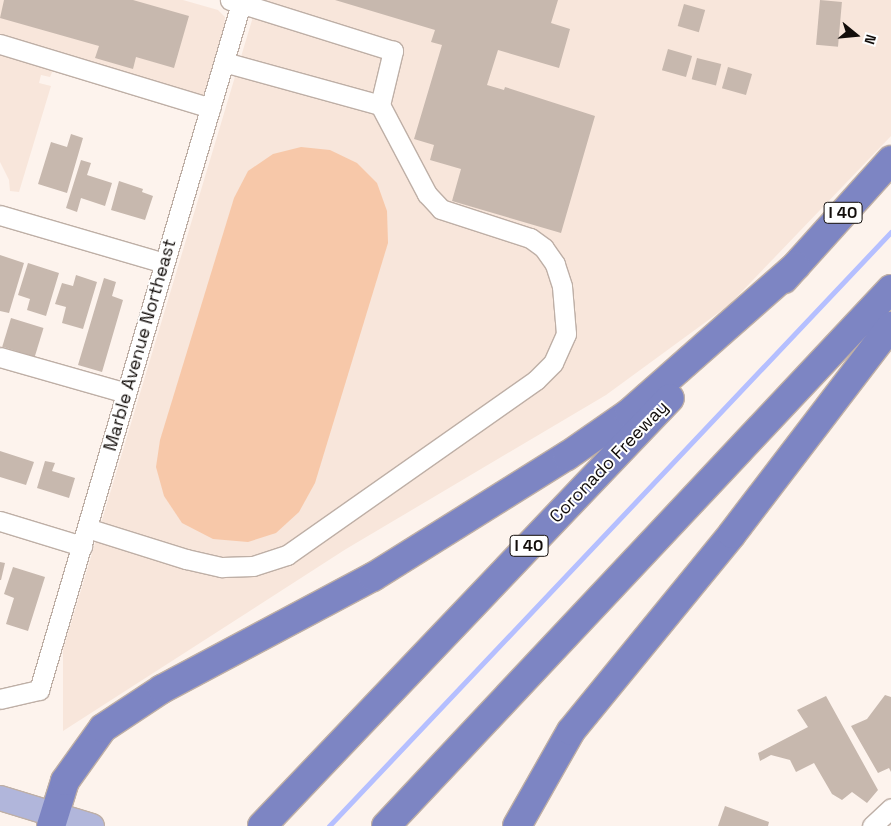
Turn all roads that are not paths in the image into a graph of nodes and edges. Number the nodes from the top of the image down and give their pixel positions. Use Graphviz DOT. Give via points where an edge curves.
graph roads {
  1 [pos="237,1"];
  2 [pos="0,44"];
  3 [pos="224,62"];
  4 [pos="380,105"];
  5 [pos="210,108"];
  6 [pos="891,160"];
  7 [pos="0,215"];
  8 [pos="164,264"];
  9 [pos="796,266"];
  10 [pos="891,289"];
  11 [pos="891,326"];
  12 [pos="0,357"];
  13 [pos="126,393"];
  14 [pos="0,522"];
  15 [pos="84,537"];
  16 [pos="0,699"];
  17 [pos="0,798"];
  18 [pos="891,808"];
  19 [pos="53,820"];
  20 [pos="518,825"];
  21 [pos="92,826"];
  22 [pos="262,826"];
  23 [pos="386,826"];
  24 [pos="872,826"];
  1 -- 3 [label="street, Marble Avenue Northeast"];
  1 -- 4 [label="street" via="393,51"];
  2 -- 5 [label="street"];
  3 -- 4 [label="street"];
  3 -- 5 [label="street, Marble Avenue Northeast"];
  4 -- 15 [label="street" via="427,194 441,209 530,238 549,256 562,286 566,334 554,364 536,380 287,555 253,566 222,567"];
  5 -- 8 [label="street, Marble Avenue Northeast"];
  6 -- 9 [label="highway, Coronado Freeway / I 40"];
  7 -- 8 [label="street"];
  8 -- 13 [label="street, Marble Avenue Northeast"];
  9 -- 19 [label="highway" via="629,413 567,456 374,577 162,689 103,728 65,781"];
  9 -- 22 [label="highway, Coronado Freeway / I 40"];
  10 -- 23 [label="highway"];
  11 -- 20 [label="highway" via="732,534 571,730"];
  12 -- 13 [label="street"];
  13 -- 15 [label="street, Marble Avenue Northeast"];
  14 -- 15 [label="street"];
  15 -- 16 [label="street, Marble Avenue Northeast" via="39,690"];
  17 -- 19 [label="main road"];
  18 -- 24 [label="street"];
  19 -- 21 [label="main road"];
}
